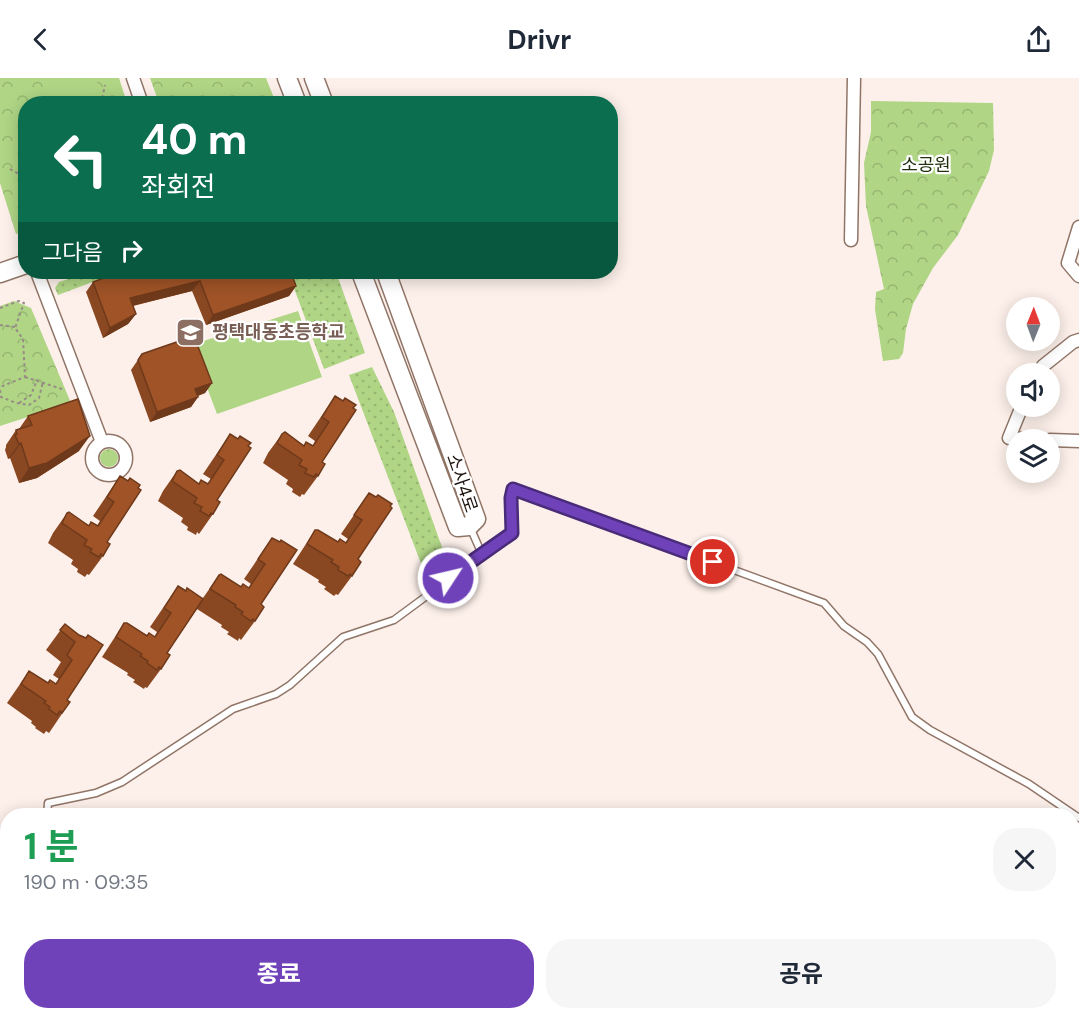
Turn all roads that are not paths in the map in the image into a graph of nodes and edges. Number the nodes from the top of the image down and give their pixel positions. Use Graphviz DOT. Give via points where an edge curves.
graph roads {
  1 [pos="133,78"];
  2 [pos="287,78"];
  3 [pos="314,78"];
  4 [pos="854,78"];
  5 [pos="139,96"];
  6 [pos="294,96"];
  7 [pos="321,96"];
  8 [pos="1079,227"];
  9 [pos="851,240"];
  10 [pos="18,267"];
  11 [pos="0,273"];
  12 [pos="1079,276"];
  13 [pos="40,279"];
  14 [pos="364,279"];
  15 [pos="389,279"];
  16 [pos="1079,340"];
  17 [pos="1047,363"];
  18 [pos="1060,440"];
  19 [pos="1079,441"];
  20 [pos="102,442"];
  21 [pos="470,526"];
  22 [pos="481,552"];
  23 [pos="48,808"];
  24 [pos="1064,808"];
  1 -- 5 [label="street"];
  2 -- 6 [label="main road"];
  3 -- 7 [label="main road"];
  4 -- 9 [label="street"];
  8 -- 12 [label="street" via="1068,263"];
  10 -- 11 [label="main road"];
  13 -- 20 [label="street"];
  14 -- 21 [label="main road, 소사4로" via="458,527"];
  15 -- 21 [label="main road, 소사4로" via="476,519"];
  16 -- 17 [label="street"];
  18 -- 19 [label="street"];
  21 -- 22 [label="lane"];
  23 -- 24 [label="lane" via="48,803 96,793 122,782 232,709 290,685 343,637 394,620 512,533 513,489 824,603 878,654 912,717"];
}
